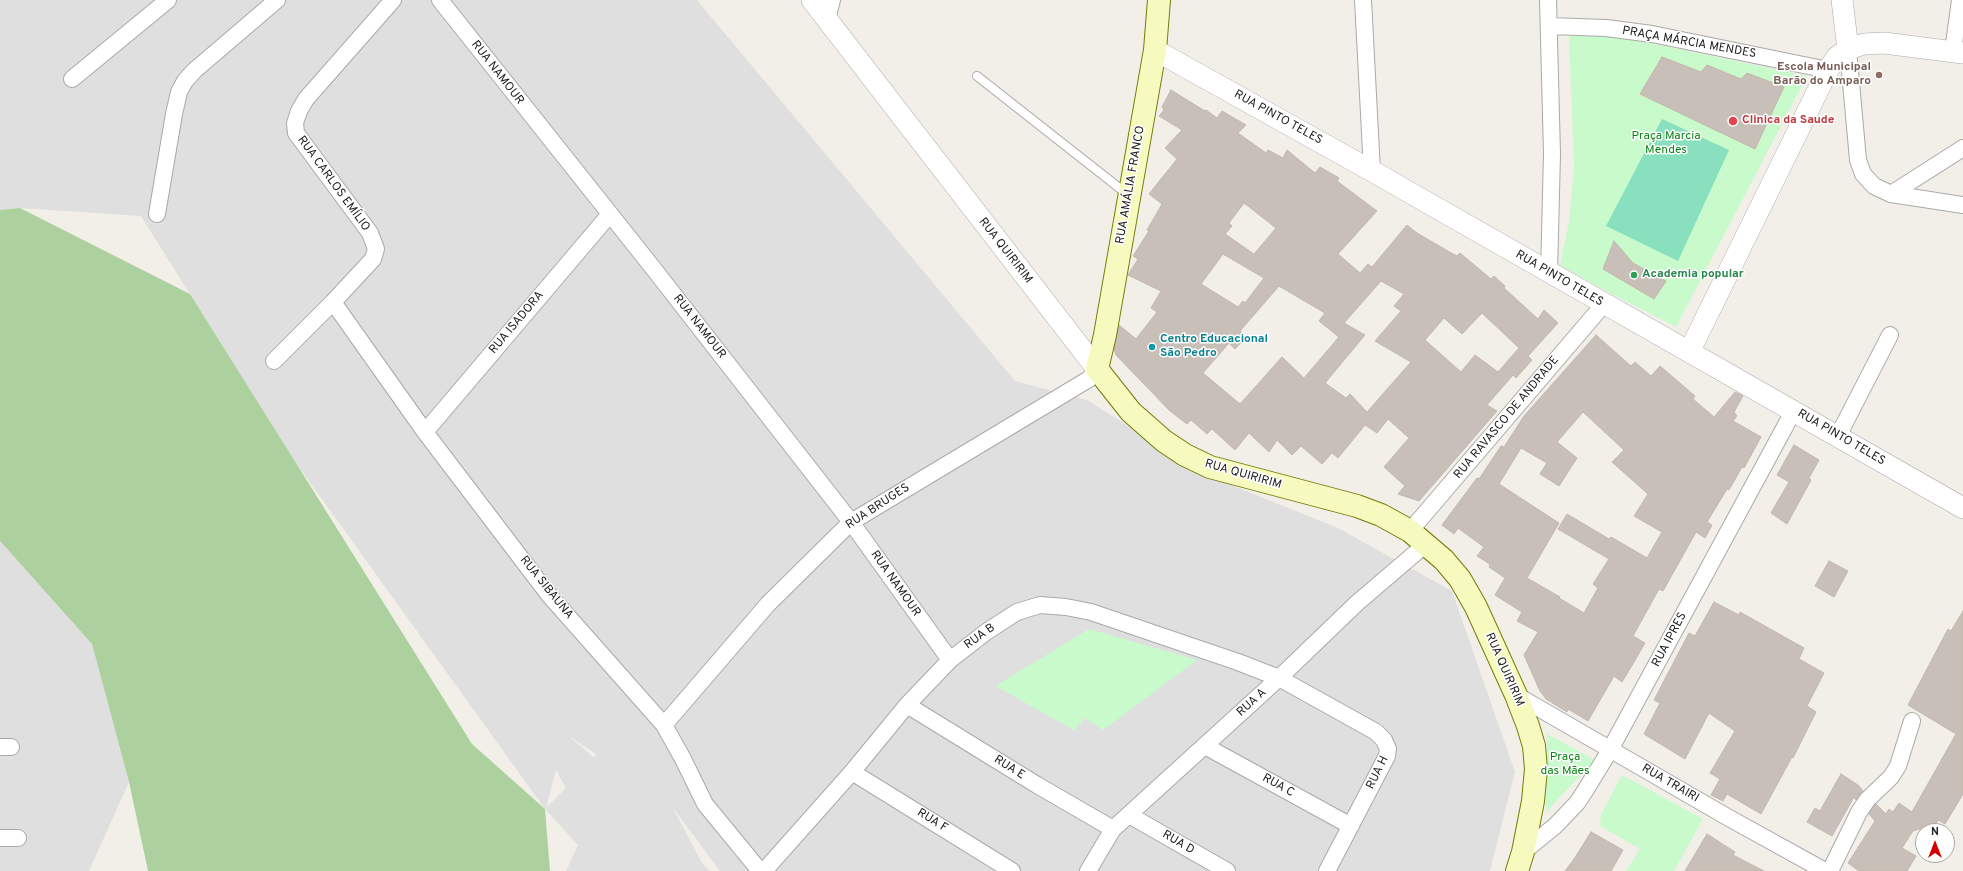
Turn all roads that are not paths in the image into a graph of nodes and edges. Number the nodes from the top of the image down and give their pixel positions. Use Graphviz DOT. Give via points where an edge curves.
graph roads {
  1 [pos="168,0"];
  2 [pos="278,0"];
  3 [pos="393,0"];
  4 [pos="440,0"];
  5 [pos="812,0"];
  6 [pos="1159,0"];
  7 [pos="1363,0"];
  8 [pos="1548,0"];
  9 [pos="1842,0"];
  10 [pos="1960,0"];
  11 [pos="830,10"];
  12 [pos="1550,26"];
  13 [pos="1848,49"];
  14 [pos="1155,50"];
  15 [pos="1958,52"];
  16 [pos="1828,70"];
  17 [pos="977,76"];
  18 [pos="72,79"];
  19 [pos="1963,148"];
  20 [pos="1372,170"];
  21 [pos="1891,194"];
  22 [pos="1129,195"];
  23 [pos="1963,205"];
  24 [pos="157,214"];
  25 [pos="610,214"];
  26 [pos="1550,274"];
  27 [pos="333,302"];
  28 [pos="1604,304"];
  29 [pos="1890,335"];
  30 [pos="1689,352"];
  31 [pos="274,361"];
  32 [pos="1096,369"];
  33 [pos="1794,410"];
  34 [pos="425,432"];
  35 [pos="1838,436"];
  36 [pos="1963,508"];
  37 [pos="851,522"];
  38 [pos="1418,538"];
  39 [pos="950,660"];
  40 [pos="1279,678"];
  41 [pos="1516,695"];
  42 [pos="907,705"];
  43 [pos="1912,721"];
  44 [pos="664,725"];
  45 [pos="1205,746"];
  46 [pos="1610,750"];
  47 [pos="852,772"];
  48 [pos="1128,815"];
  49 [pos="1351,826"];
  50 [pos="1113,829"];
  51 [pos="0,838"];
  52 [pos="18,838"];
  53 [pos="1520,862"];
  54 [pos="760,871"];
  55 [pos="764,871"];
  56 [pos="1012,871"];
  57 [pos="1088,871"];
  58 [pos="1227,871"];
  59 [pos="1327,871"];
  60 [pos="1825,871"];
  61 [pos="1830,871"];
  1 -- 18 [label="street"];
  2 -- 24 [label="street" via="185,81 179,92 174,114"];
  3 -- 27 [label="street, RUA CARLOS EMÍLIO" via="306,99 295,123 296,133 370,232 376,249 373,259"];
  4 -- 25 [label="street, RUA NAMOUR"];
  5 -- 11 [label="street, RUA QUIRIRIM"];
  6 -- 14 [label="main road, RUA AMÁLIA FRANCO"];
  7 -- 20 [label="street"];
  8 -- 12 [label="street"];
  9 -- 13 [label="street"];
  10 -- 15 [label="street"];
  11 -- 32 [label="street, RUA QUIRIRIM"];
  12 -- 16 [label="street, PRAÇA MÁRCIA MENDES" via="1606,28 1652,34"];
  12 -- 26 [label="street"];
  13 -- 15 [label="street" via="1864,44 1884,43"];
  13 -- 16 [label="street" via="1837,57"];
  13 -- 21 [label="street" via="1858,160 1863,174 1874,186"];
  14 -- 20 [label="street, RUA PINTO TELES"];
  14 -- 22 [label="main road, RUA AMÁLIA FRANCO"];
  16 -- 30 [label="street"];
  17 -- 22 [label="lane"];
  19 -- 21 [label="street"];
  20 -- 26 [label="street, RUA PINTO TELES"];
  21 -- 23 [label="street"];
  22 -- 32 [label="main road, RUA AMÁLIA FRANCO" via="1105,335"];
  25 -- 34 [label="street, RUA ISADORA"];
  25 -- 37 [label="street, RUA NAMOUR"];
  26 -- 28 [label="street, RUA PINTO TELES"];
  27 -- 31 [label="street, RUA CARLOS EMÍLIO"];
  27 -- 34 [label="street, RUA SIBAUNA"];
  28 -- 30 [label="street, RUA PINTO TELES"];
  28 -- 38 [label="street, RUA RAVASCO DE ANDRADE"];
  29 -- 35 [label="street"];
  30 -- 33 [label="street, RUA PINTO TELES"];
  32 -- 37 [label="street, RUA BRUGES" via="1089,379"];
  32 -- 38 [label="main road, RUA QUIRIRIM" via="1131,412 1164,441 1185,455 1210,467 1357,506 1381,515"];
  33 -- 35 [label="street, RUA PINTO TELES"];
  33 -- 46 [label="street, RUA IPRES"];
  34 -- 44 [label="street, RUA SIBAUNA" via="549,595"];
  35 -- 36 [label="street, RUA PINTO TELES"];
  37 -- 39 [label="street, RUA NAMOUR"];
  37 -- 44 [label="street, RUA BRUGES" via="768,604"];
  38 -- 40 [label="street, RUA A" via="1363,598"];
  38 -- 41 [label="main road, RUA QUIRIRIM" via="1444,560 1460,579"];
  39 -- 40 [label="street, RUA B" via="1017,612 1040,605 1066,607 1099,615"];
  39 -- 42 [label="street, RUA B"];
  40 -- 45 [label="street, RUA A"];
  40 -- 49 [label="street, RUA H" via="1376,732 1384,740 1388,749 1387,756"];
  41 -- 46 [label="street, RUA TRAIRI"];
  41 -- 53 [label="main road, RUA QUIRIRIM" via="1528,726 1536,768 1533,801"];
  42 -- 47 [label="street, RUA B"];
  42 -- 50 [label="street, RUA E"];
  43 -- 61 [label="street" via="1898,766 1863,806"];
  44 -- 54 [label="street, RUA SIBAUNA" via="705,804"];
  45 -- 48 [label="street, RUA A"];
  45 -- 49 [label="street, RUA C"];
  46 -- 53 [label="street, RUA IPRES" via="1577,803"];
  46 -- 60 [label="street, RUA TRAIRI"];
  47 -- 55 [label="street, RUA B"];
  47 -- 56 [label="street, RUA F"];
  48 -- 50 [label="street, RUA A"];
  48 -- 58 [label="street, RUA D"];
  49 -- 59 [label="street, RUA H"];
  50 -- 57 [label="street, RUA A"];
  51 -- 52 [label="street"];
}
